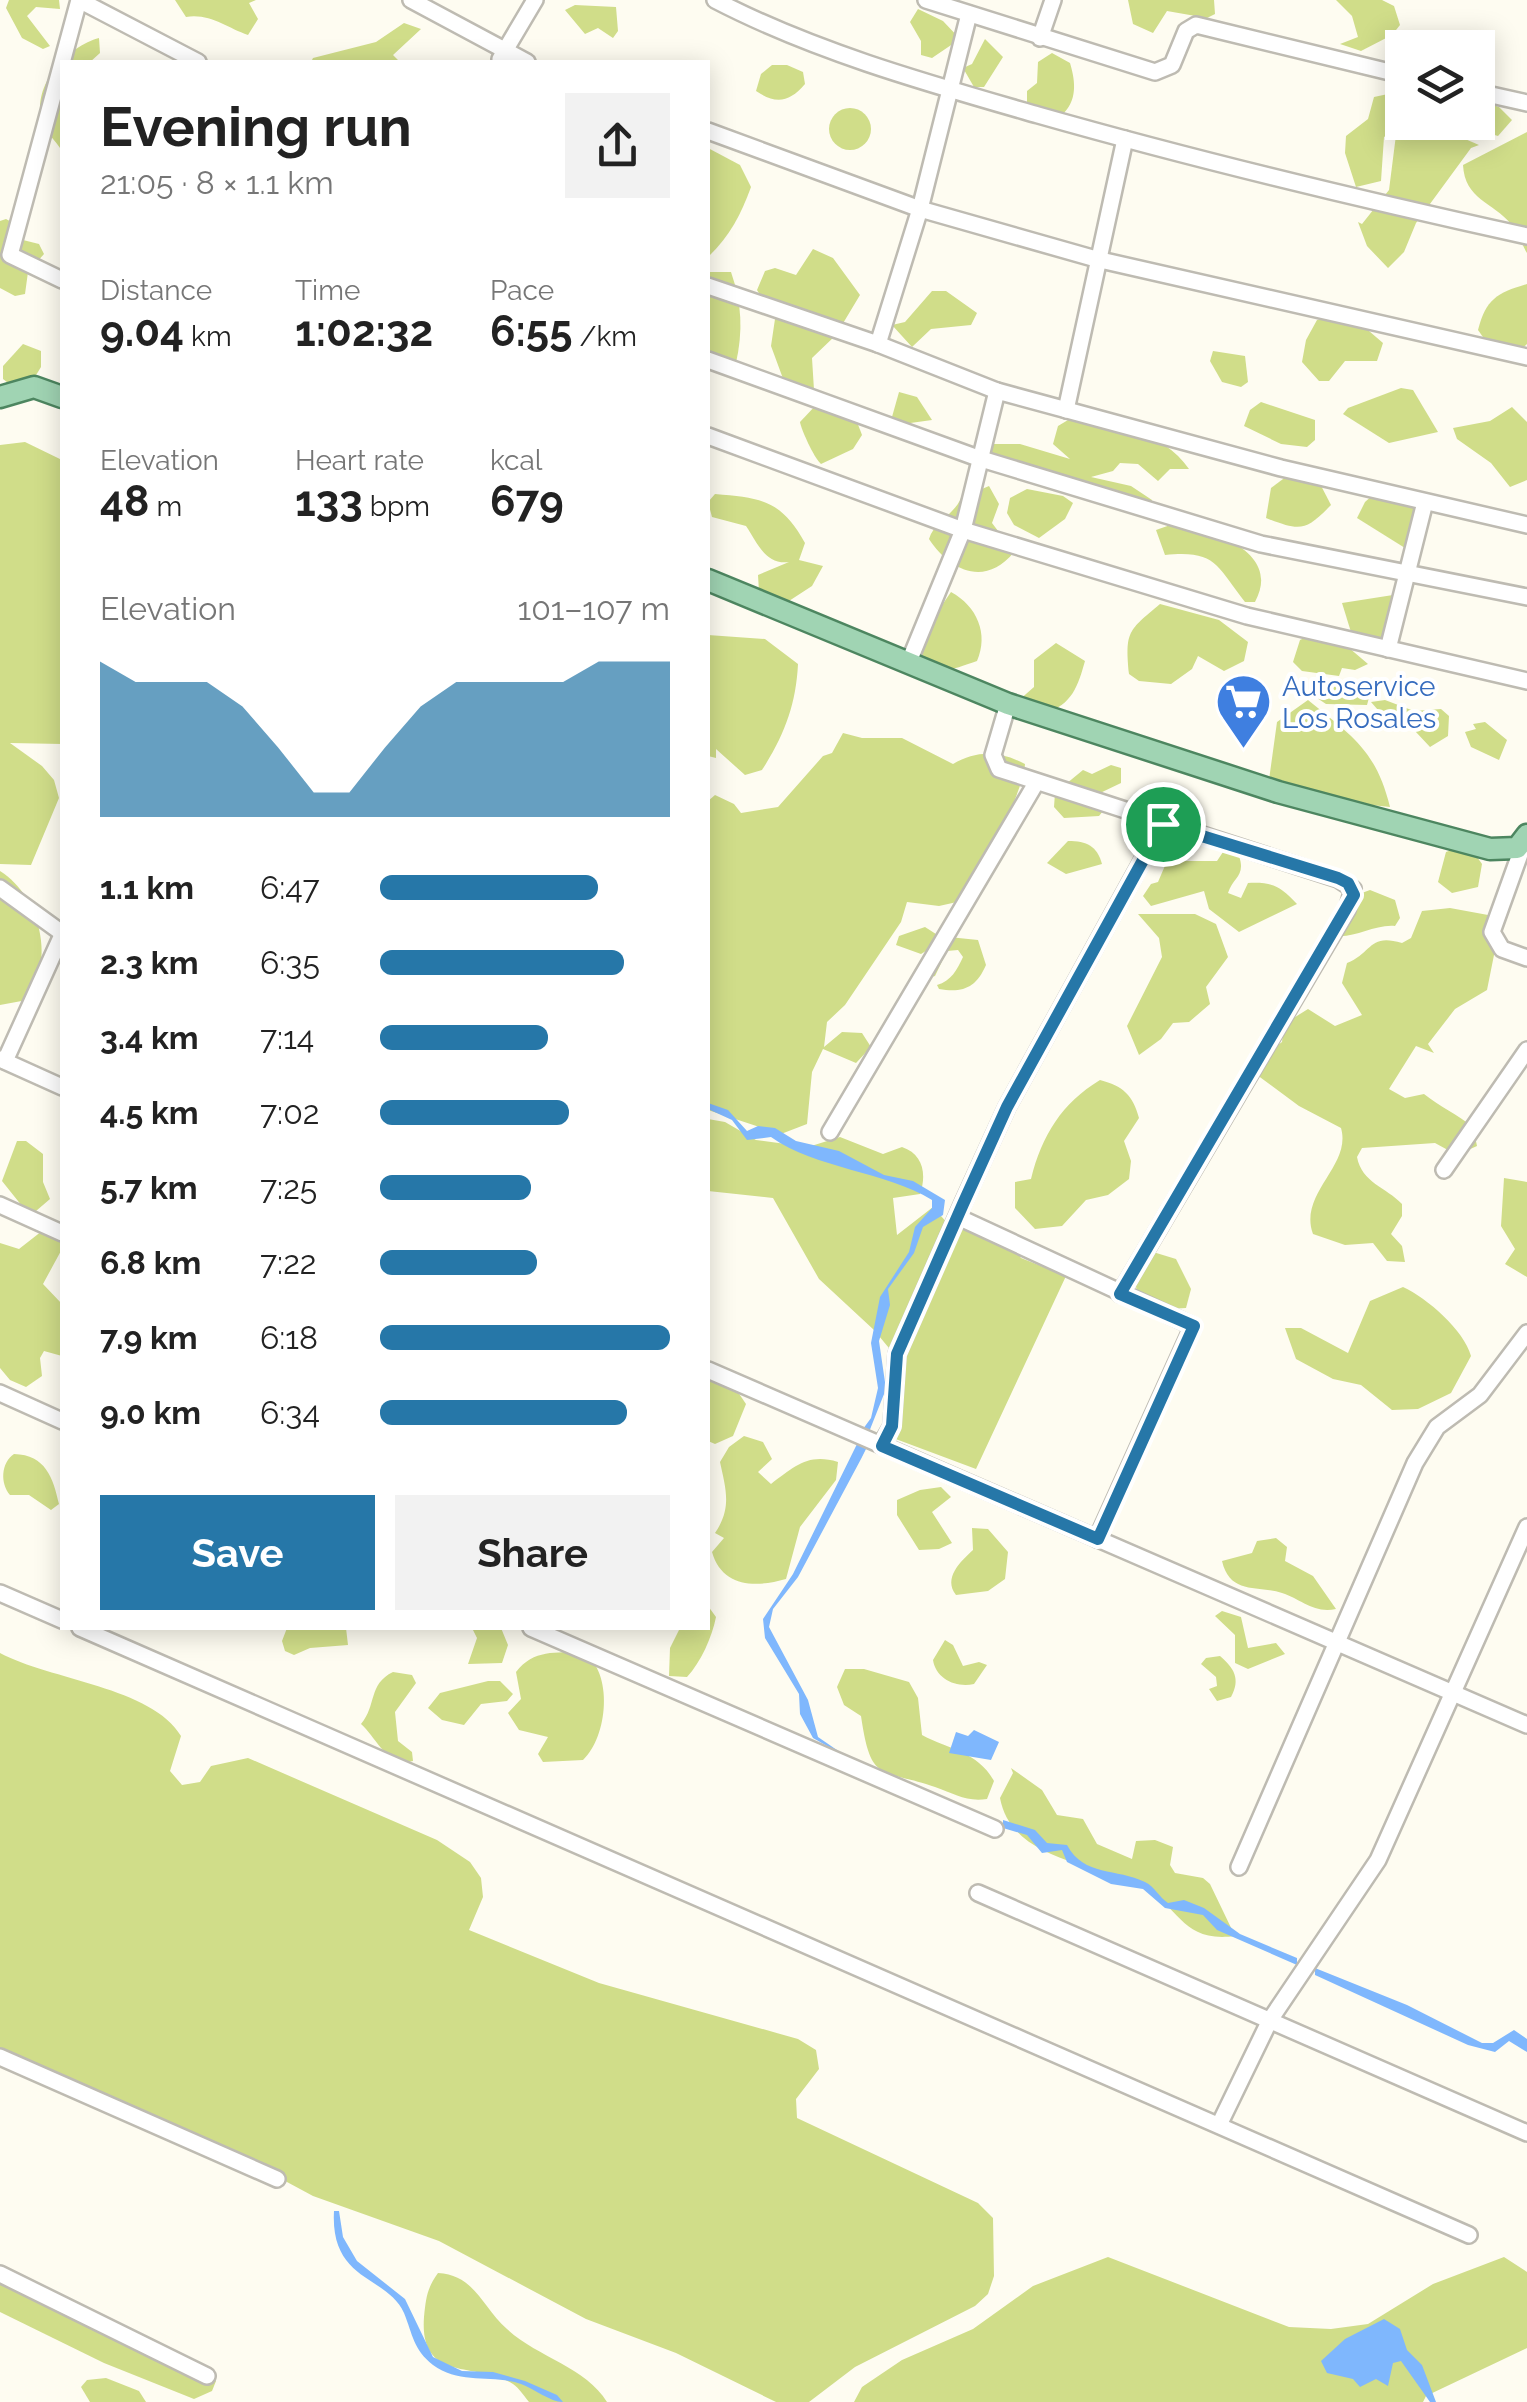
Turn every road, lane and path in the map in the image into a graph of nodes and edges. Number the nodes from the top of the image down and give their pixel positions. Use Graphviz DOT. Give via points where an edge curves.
graph roads {
  1 [pos="79,0"];
  2 [pos="411,0"];
  3 [pos="534,0"];
  4 [pos="715,0"];
  5 [pos="926,0"];
  6 [pos="1053,0"];
  7 [pos="969,14"];
  8 [pos="1040,38"];
  9 [pos="500,58"];
  10 [pos="62,60"];
  11 [pos="194,60"];
  12 [pos="60,69"];
  13 [pos="1385,71"];
  14 [pos="952,90"];
  15 [pos="1495,96"];
  16 [pos="1527,103"];
  17 [pos="46,120"];
  18 [pos="60,128"];
  19 [pos="710,132"];
  20 [pos="1124,139"];
  21 [pos="920,209"];
  22 [pos="1527,236"];
  23 [pos="1096,259"];
  24 [pos="60,279"];
  25 [pos="710,287"];
  26 [pos="878,344"];
  27 [pos="1527,357"];
  28 [pos="710,361"];
  29 [pos="997,391"];
  30 [pos="60,396"];
  31 [pos="0,397"];
  32 [pos="1066,410"];
  33 [pos="710,437"];
  34 [pos="978,458"];
  35 [pos="1425,502"];
  36 [pos="1527,524"];
  37 [pos="963,530"];
  38 [pos="1408,571"];
  39 [pos="710,581"];
  40 [pos="1527,597"];
  41 [pos="1388,648"];
  42 [pos="908,664"];
  43 [pos="1527,681"];
  44 [pos="1008,704"];
  45 [pos="1036,783"];
  46 [pos="1163,824"];
  47 [pos="1525,839"];
  48 [pos="0,888"];
  49 [pos="60,933"];
  50 [pos="60,938"];
  51 [pos="1527,958"];
  52 [pos="1527,1050"];
  53 [pos="2,1060"];
  54 [pos="60,1086"];
  55 [pos="830,1132"];
  56 [pos="1444,1170"];
  57 [pos="0,1206"];
  58 [pos="958,1217"];
  59 [pos="60,1232"];
  60 [pos="1120,1294"];
  61 [pos="1527,1332"];
  62 [pos="710,1371"];
  63 [pos="0,1394"];
  64 [pos="60,1420"];
  65 [pos="882,1446"];
  66 [pos="1527,1527"];
  67 [pos="1098,1539"];
  68 [pos="0,1592"];
  69 [pos="60,1619"];
  70 [pos="85,1630"];
  71 [pos="536,1630"];
  72 [pos="1338,1643"];
  73 [pos="1456,1694"];
  74 [pos="1527,1724"];
  75 [pos="996,1829"];
  76 [pos="1240,1867"];
  77 [pos="978,1892"];
  78 [pos="1270,2020"];
  79 [pos="0,2057"];
  80 [pos="1220,2123"];
  81 [pos="1527,2133"];
  82 [pos="277,2179"];
  83 [pos="1469,2235"];
  84 [pos="0,2274"];
  85 [pos="207,2376"];
  1 -- 10 [label="street"];
  1 -- 11 [label="street"];
  2 -- 9 [label="street"];
  3 -- 9 [label="street"];
  4 -- 14 [label="street" via="766,25"];
  5 -- 7 [label="street"];
  6 -- 8 [label="street"];
  7 -- 8 [label="street"];
  7 -- 14 [label="street"];
  8 -- 13 [label="street" via="1155,72 1172,65 1190,28 1204,26"];
  12 -- 17 [label="street"];
  14 -- 20 [label="street"];
  14 -- 21 [label="street"];
  15 -- 16 [label="street"];
  17 -- 18 [label="street"];
  17 -- 24 [label="street" via="10,256"];
  19 -- 21 [label="street"];
  20 -- 22 [label="street"];
  20 -- 23 [label="street"];
  21 -- 23 [label="street"];
  21 -- 26 [label="street"];
  23 -- 27 [label="street"];
  23 -- 32 [label="street"];
  25 -- 26 [label="street"];
  26 -- 29 [label="street"];
  28 -- 34 [label="street"];
  29 -- 32 [label="street"];
  29 -- 34 [label="street"];
  30 -- 31 [label="main road" via="34,387"];
  32 -- 35 [label="street"];
  33 -- 37 [label="street"];
  34 -- 37 [label="street"];
  34 -- 38 [label="street" via="1262,544"];
  35 -- 36 [label="street"];
  35 -- 38 [label="street"];
  37 -- 41 [label="street" via="1247,616"];
  37 -- 42 [label="street"];
  38 -- 40 [label="street"];
  38 -- 41 [label="street"];
  39 -- 42 [label="main road"];
  41 -- 43 [label="street"];
  42 -- 44 [label="main road"];
  44 -- 45 [label="street" via="992,760"];
  44 -- 47 [label="main road" via="1296,797 1490,848 1510,850"];
  45 -- 46 [label="street"];
  45 -- 55 [label="street"];
  46 -- 58 [label="street" via="1007,1107"];
  46 -- 60 [label="street" via="1338,878 1354,895"];
  47 -- 51 [label="street" via="1492,932 1502,949"];
  48 -- 49 [label="street"];
  50 -- 53 [label="street"];
  52 -- 56 [label="street"];
  53 -- 54 [label="street"];
  57 -- 59 [label="street"];
  58 -- 60 [label="street"];
  58 -- 65 [label="street" via="897,1354 892,1426"];
  60 -- 67 [label="street" via="1194,1326"];
  61 -- 72 [label="street" via="1480,1395 1437,1427 1415,1462"];
  62 -- 65 [label="street"];
  63 -- 64 [label="street"];
  65 -- 67 [label="street"];
  66 -- 73 [label="street"];
  67 -- 72 [label="street"];
  68 -- 69 [label="street"];
  70 -- 80 [label="street"];
  71 -- 75 [label="street"];
  72 -- 73 [label="street"];
  72 -- 76 [label="street"];
  73 -- 74 [label="street"];
  73 -- 78 [label="street" via="1378,1860"];
  77 -- 78 [label="street"];
  78 -- 80 [label="street"];
  78 -- 81 [label="street"];
  79 -- 82 [label="street"];
  80 -- 83 [label="street"];
  84 -- 85 [label="street"];
}
